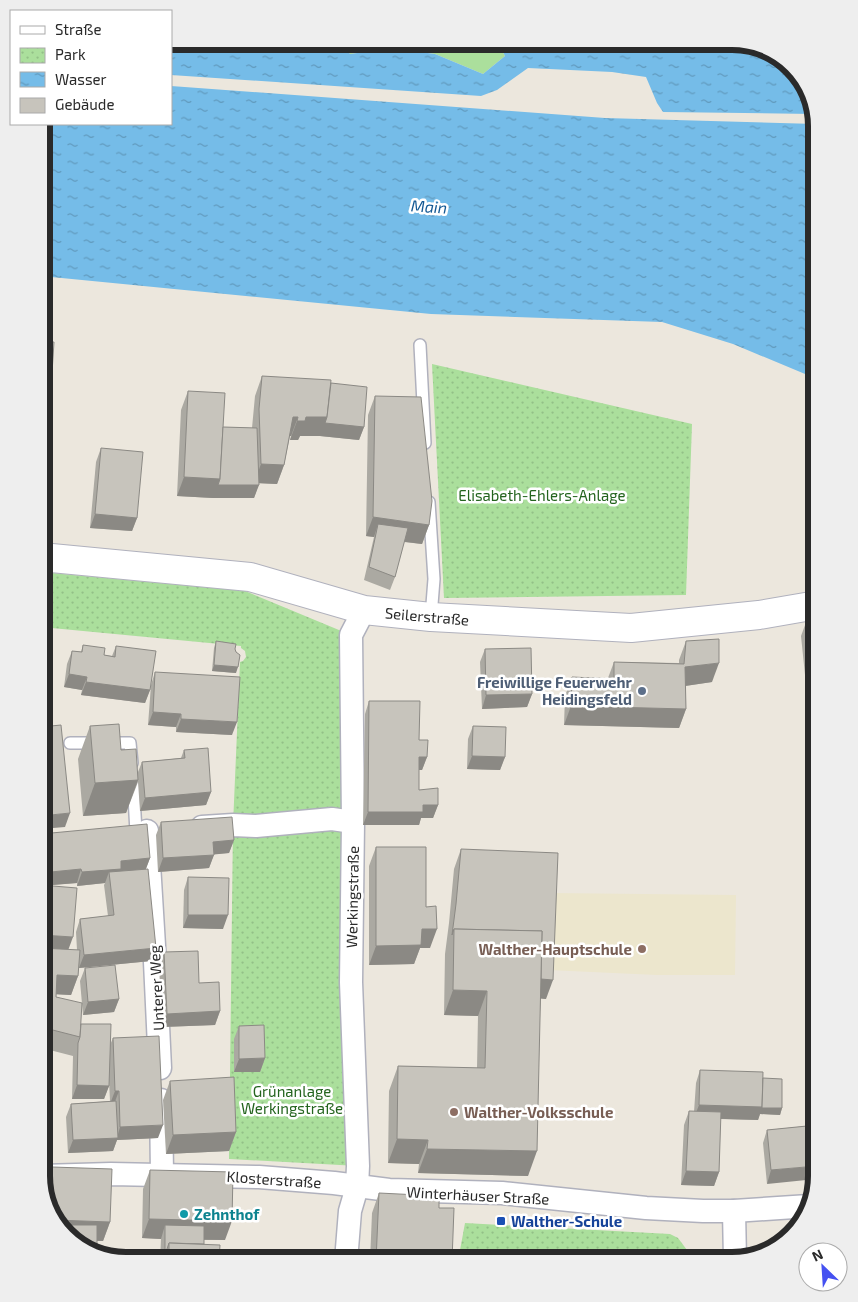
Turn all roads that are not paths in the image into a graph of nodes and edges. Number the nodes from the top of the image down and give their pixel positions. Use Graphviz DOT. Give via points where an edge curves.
graph roads {
  1 [pos="420,345"];
  2 [pos="426,452"];
  3 [pos="428,492"];
  4 [pos="50,558"];
  5 [pos="808,607"];
  6 [pos="364,610"];
  7 [pos="431,618"];
  8 [pos="70,743"];
  9 [pos="353,822"];
  10 [pos="150,831"];
  11 [pos="162,1175"];
  12 [pos="50,1176"];
  13 [pos="357,1187"];
  14 [pos="801,1207"];
  15 [pos="734,1211"];
  16 [pos="347,1252"];
  17 [pos="735,1252"];
  1 -- 2 [label="lane"];
  3 -- 7 [label="lane" via="434,579"];
  4 -- 6 [label="main road, Seilerstraße" via="250,577"];
  5 -- 7 [label="main road, Seilerstraße" via="631,628"];
  6 -- 7 [label="main road, Seilerstraße"];
  6 -- 9 [label="street, Werkingstraße" via="351,635"];
  8 -- 10 [label="lane, Unterer Weg" via="130,743"];
  9 -- 10 [label="street" via="332,819"];
  9 -- 13 [label="street, Werkingstraße" via="350,982"];
  10 -- 11 [label="street, Unterer Weg"];
  11 -- 12 [label="street, Klosterstraße"];
  11 -- 13 [label="street, Klosterstraße" via="259,1177"];
  13 -- 15 [label="street, Winterhäuser Straße" via="502,1193 646,1208"];
  13 -- 16 [label="street, Werkingstraße" via="350,1211"];
  14 -- 15 [label="street, Winterhäuser Straße"];
  15 -- 17 [label="street"];
}
